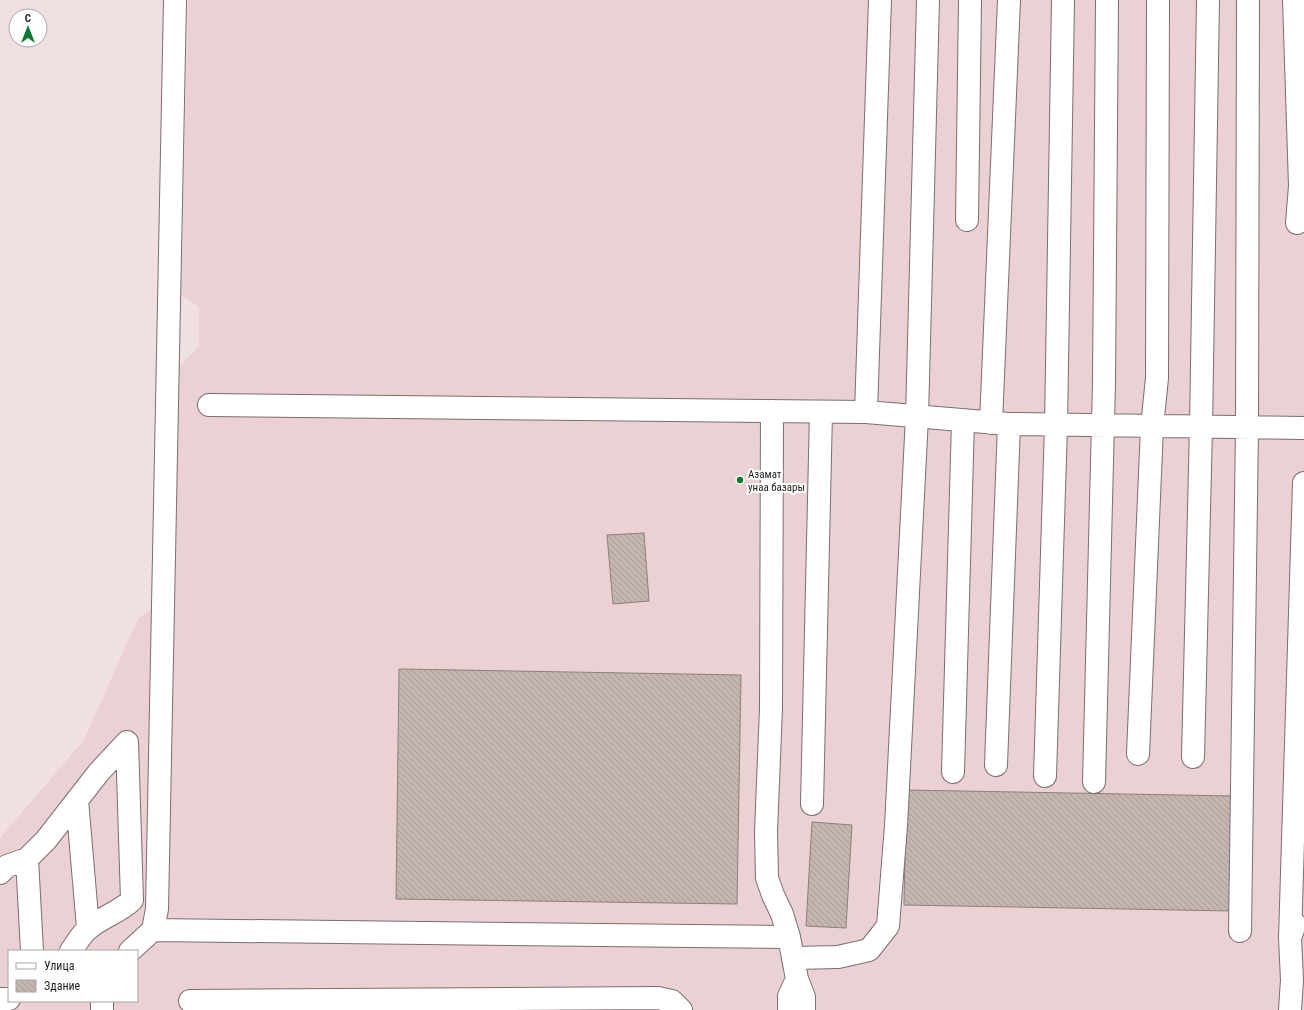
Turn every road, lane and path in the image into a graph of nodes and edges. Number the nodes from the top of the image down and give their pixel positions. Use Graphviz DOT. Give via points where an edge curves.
graph roads {
  1 [pos="175,0"];
  2 [pos="880,0"];
  3 [pos="928,0"];
  4 [pos="970,0"];
  5 [pos="1009,0"];
  6 [pos="1063,0"];
  7 [pos="1107,0"];
  8 [pos="1158,0"];
  9 [pos="1208,0"];
  10 [pos="1248,0"];
  11 [pos="1294,0"];
  12 [pos="967,220"];
  13 [pos="1297,222"];
  14 [pos="209,405"];
  15 [pos="772,411"];
  16 [pos="821,412"];
  17 [pos="866,412"];
  18 [pos="917,417"];
  19 [pos="963,421"];
  20 [pos="1000,424"];
  21 [pos="1056,426"];
  22 [pos="1102,426"];
  23 [pos="1152,427"];
  24 [pos="1201,427"];
  25 [pos="1247,427"];
  26 [pos="1304,428"];
  27 [pos="1304,483"];
  28 [pos="1138,754"];
  29 [pos="1193,757"];
  30 [pos="996,765"];
  31 [pos="953,772"];
  32 [pos="1045,776"];
  33 [pos="1094,782"];
  34 [pos="77,800"];
  35 [pos="812,804"];
  36 [pos="27,859"];
  37 [pos="0,873"];
  38 [pos="1304,891"];
  39 [pos="88,928"];
  40 [pos="153,930"];
  41 [pos="1240,931"];
  42 [pos="789,937"];
  43 [pos="1290,938"];
  44 [pos="32,950"];
  45 [pos="72,950"];
  46 [pos="131,950"];
  47 [pos="794,958"];
  48 [pos="797,979"];
  49 [pos="1298,980"];
  50 [pos="190,1001"];
  51 [pos="681,1010"];
  52 [pos="788,1010"];
  53 [pos="804,1010"];
  54 [pos="1290,1010"];
  1 -- 40 [label="street" via="157,909"];
  2 -- 17 [label="street"];
  3 -- 18 [label="street"];
  4 -- 12 [label="street"];
  5 -- 20 [label="street"];
  6 -- 21 [label="street"];
  7 -- 22 [label="street"];
  8 -- 23 [label="street" via="1156,378"];
  9 -- 24 [label="street"];
  10 -- 25 [label="street"];
  11 -- 13 [label="street" via="1300,186"];
  14 -- 15 [label="street"];
  15 -- 16 [label="street"];
  15 -- 42 [label="street" via="771,692 767,878"];
  16 -- 17 [label="street"];
  16 -- 35 [label="street"];
  17 -- 18 [label="street"];
  18 -- 19 [label="street"];
  18 -- 47 [label="street" via="896,826 888,926 869,950 838,957"];
  19 -- 20 [label="street"];
  19 -- 31 [label="street"];
  20 -- 21 [label="street"];
  20 -- 30 [label="street"];
  21 -- 22 [label="street"];
  21 -- 32 [label="street"];
  22 -- 23 [label="street"];
  22 -- 33 [label="street"];
  23 -- 24 [label="street"];
  23 -- 28 [label="street"];
  24 -- 25 [label="street"];
  24 -- 29 [label="street"];
  25 -- 26 [label="street"];
  25 -- 41 [label="street"];
  27 -- 43 [label="street"];
  34 -- 36 [label="street" via="46,840"];
  34 -- 39 [label="street"];
  34 -- 39 [label="street" via="127,742 132,900"];
  36 -- 37 [label="street" via="7,866"];
  36 -- 44 [label="street"];
  38 -- 43 [label="street"];
  39 -- 45 [label="street"];
  40 -- 42 [label="street"];
  40 -- 46 [label="street"];
  42 -- 47 [label="street"];
  43 -- 49 [label="street"];
  47 -- 48 [label="street"];
  48 -- 52 [label="street" via="789,996"];
  48 -- 53 [label="street" via="804,997"];
  49 -- 54 [label="street"];
  50 -- 51 [label="street" via="658,998 672,1001"];
}
